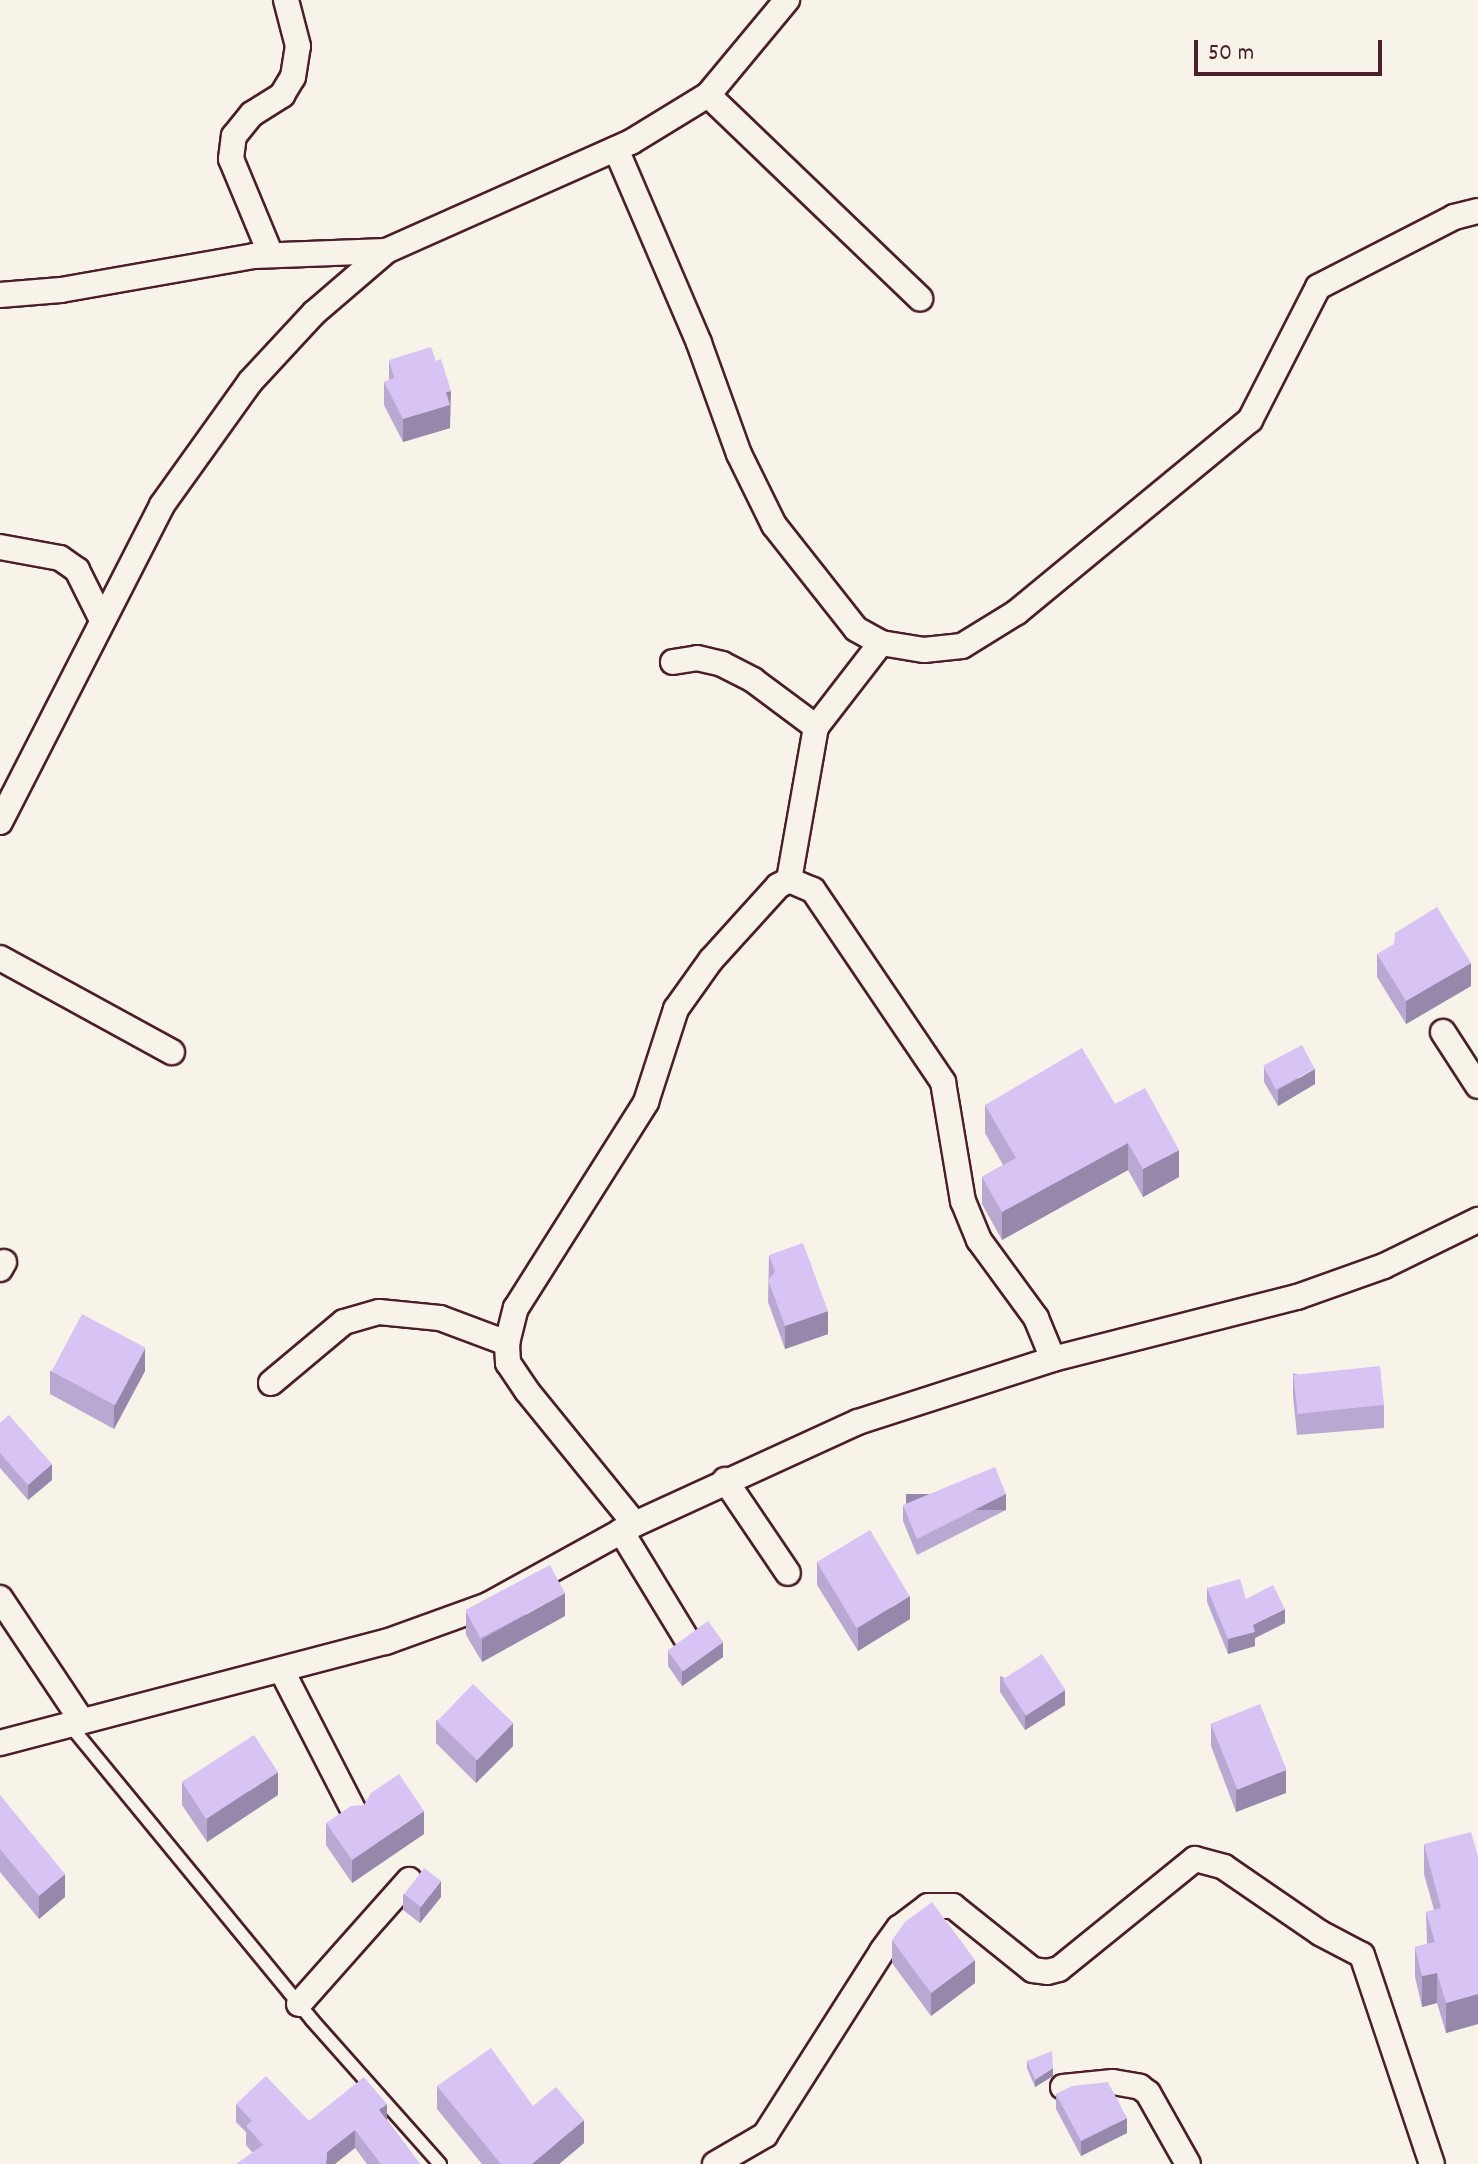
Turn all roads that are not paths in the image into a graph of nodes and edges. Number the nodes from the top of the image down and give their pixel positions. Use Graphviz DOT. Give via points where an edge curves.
graph roads {
  1 [pos="286,0"];
  2 [pos="787,0"];
  3 [pos="708,95"];
  4 [pos="616,149"];
  5 [pos="1478,211"];
  6 [pos="386,251"];
  7 [pos="271,255"];
  8 [pos="0,295"];
  9 [pos="920,298"];
  10 [pos="0,547"];
  11 [pos="102,620"];
  12 [pos="881,643"];
  13 [pos="673,662"];
  14 [pos="816,727"];
  15 [pos="0,822"];
  16 [pos="789,880"];
  17 [pos="0,958"];
  18 [pos="1443,1032"];
  19 [pos="172,1052"];
  20 [pos="1478,1086"];
  21 [pos="1478,1220"];
  22 [pos="507,1343"];
  23 [pos="1053,1359"];
  24 [pos="271,1383"];
  25 [pos="725,1480"];
  26 [pos="628,1528"];
  27 [pos="788,1573"];
  28 [pos="0,1598"];
  29 [pos="686,1638"];
  30 [pos="283,1673"];
  31 [pos="75,1723"];
  32 [pos="0,1743"];
  33 [pos="356,1815"];
  34 [pos="409,1880"];
  35 [pos="299,2004"];
  36 [pos="1063,2087"];
  37 [pos="440,2164"];
  38 [pos="715,2164"];
  39 [pos="1188,2164"];
  40 [pos="1432,2164"];
  1 -- 7 [label="street" via="298,46 293,77 282,95 252,114 234,136 231,159"];
  2 -- 3 [label="street"];
  3 -- 4 [label="street"];
  3 -- 9 [label="street"];
  4 -- 6 [label="street"];
  4 -- 12 [label="street" via="699,343 739,454 774,525 856,629"];
  5 -- 12 [label="street" via="1454,217 1318,287 1250,420 1017,612 962,646 924,650"];
  6 -- 7 [label="street"];
  6 -- 11 [label="street" via="314,313 250,382 162,505"];
  7 -- 8 [label="street"];
  10 -- 11 [label="street" via="60,558 77,570"];
  11 -- 15 [label="street"];
  12 -- 14 [label="street"];
  13 -- 14 [label="street" via="697,658 722,664"];
  14 -- 16 [label="street"];
  16 -- 22 [label="street" via="711,960 676,1009 646,1102 516,1308"];
  16 -- 23 [label="street" via="813,890 943,1082 963,1201 979,1240 1036,1318"];
  17 -- 19 [label="street"];
  18 -- 20 [label="street"];
  21 -- 23 [label="street" via="1384,1266 1297,1297"];
  22 -- 24 [label="street" via="440,1318 379,1312 344,1322"];
  22 -- 26 [label="street" via="508,1363"];
  23 -- 25 [label="street" via="858,1422"];
  25 -- 26 [label="street"];
  25 -- 27 [label="street"];
  26 -- 29 [label="street"];
  26 -- 30 [label="street" via="488,1605"];
  28 -- 31 [label="street"];
  30 -- 31 [label="street"];
  30 -- 33 [label="street"];
  31 -- 32 [label="street"];
  31 -- 35 [label="lane"];
  34 -- 35 [label="street"];
  35 -- 37 [label="lane"];
  36 -- 39 [label="street" via="1113,2082 1148,2093"];
  38 -- 40 [label="street" via="765,2135 882,1951 899,1928 928,1906 953,1906 1033,1970 1047,1972 1059,1969 1195,1859 1224,1867 1320,1933 1362,1955"];
}
